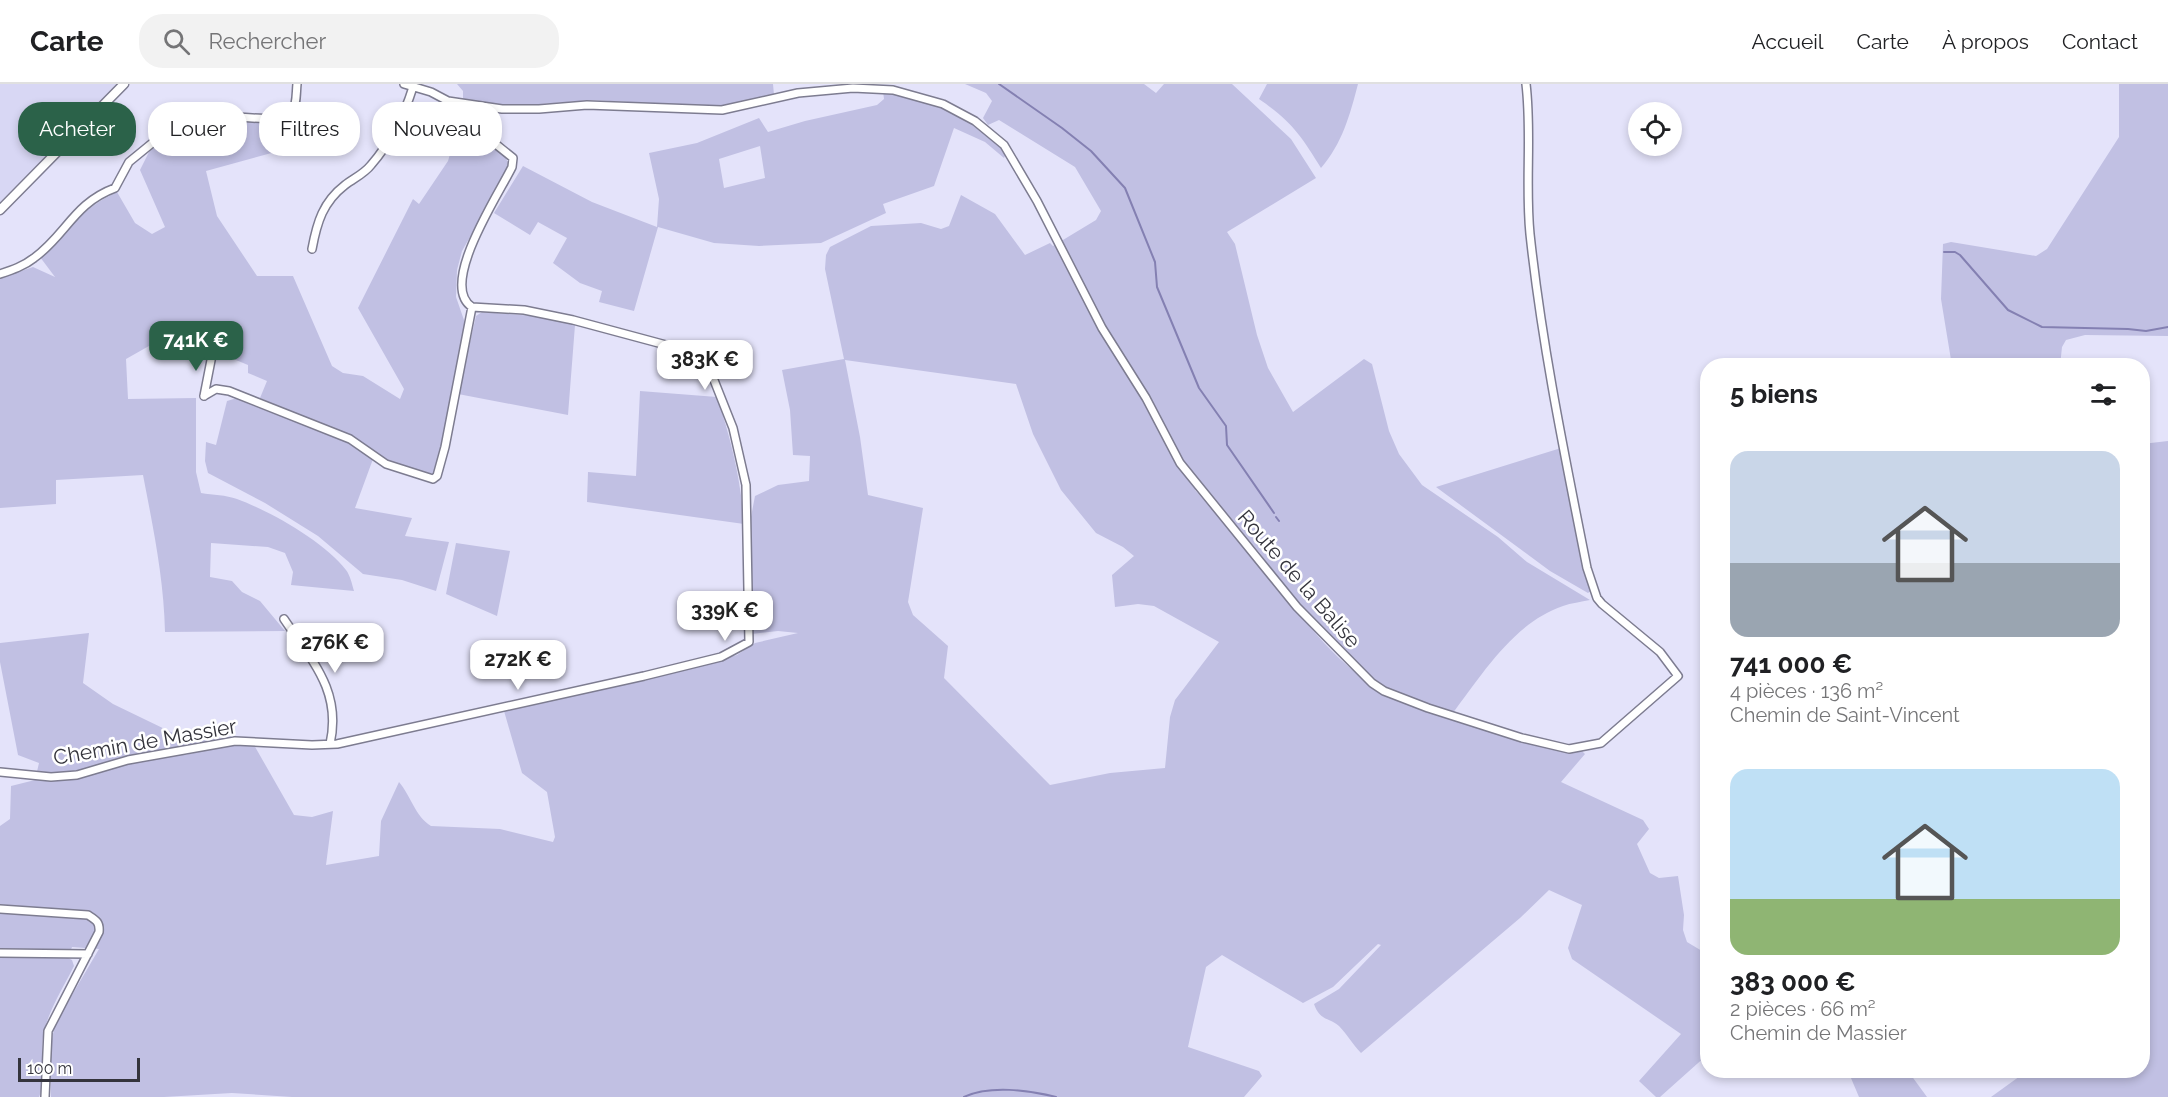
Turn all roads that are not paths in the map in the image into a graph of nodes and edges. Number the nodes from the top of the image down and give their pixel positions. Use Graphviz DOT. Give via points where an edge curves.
graph roads {
  1 [pos="124,84"];
  2 [pos="297,84"];
  3 [pos="404,84"];
  4 [pos="1526,84"];
  5 [pos="413,87"];
  6 [pos="448,101"];
  7 [pos="0,210"];
  8 [pos="312,249"];
  9 [pos="0,273"];
  10 [pos="471,307"];
  11 [pos="202,342"];
  12 [pos="285,619"];
  13 [pos="330,744"];
  14 [pos="0,772"];
  15 [pos="0,909"];
  16 [pos="0,953"];
  17 [pos="88,954"];
  18 [pos="45,1097"];
  1 -- 7 [label="street"];
  2 -- 9 [label="street" via="295,106 285,117 189,113 135,156 118,185 92,198 35,258"];
  3 -- 5 [label="street"];
  4 -- 6 [label="street, Route de la Balise" via="1529,212 1539,306 1587,568 1602,604 1660,652 1678,676 1601,743 1579,749 1557,748 1522,738 1384,691 1362,675 1324,636 1180,463 1146,398 1102,328 1020,170 1004,145 972,119 943,104 881,89 798,93 722,110 587,105 501,109"];
  5 -- 6 [label="street"];
  5 -- 8 [label="street" via="395,132 371,165 324,207"];
  6 -- 10 [label="street" via="514,161 463,266 463,298"];
  10 -- 11 [label="street" via="445,447 433,479 386,464 350,439 229,391 216,389 204,396 213,350"];
  10 -- 13 [label="street, Chemin de Massier" via="524,310 573,320 666,345 702,358 708,365 733,428 746,485 749,642 721,657 644,676"];
  12 -- 13 [label="street" via="328,688 333,717"];
  13 -- 14 [label="street, Chemin de Massier" via="235,741 128,760 77,775 51,777"];
  15 -- 17 [label="street" via="88,915 100,926"];
  16 -- 17 [label="street"];
  17 -- 18 [label="street" via="48,1031"];
}
